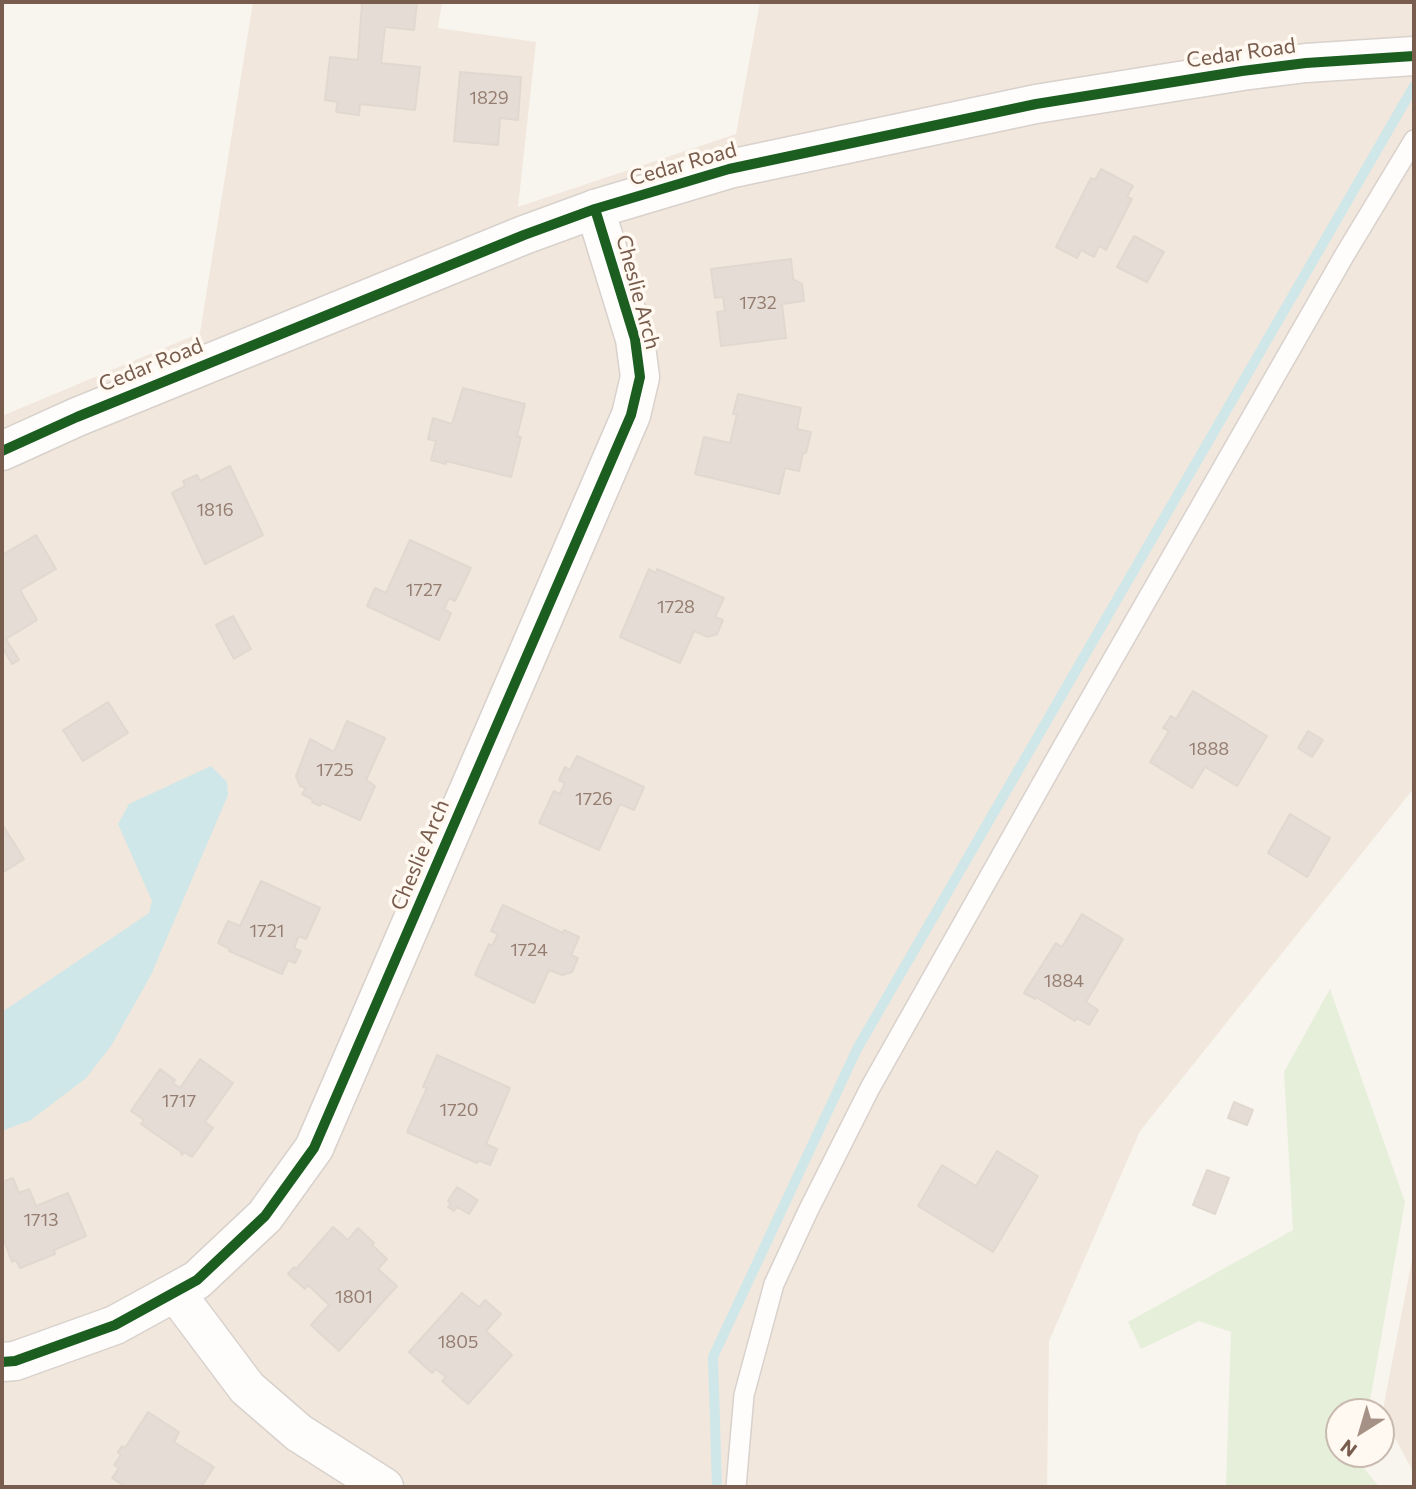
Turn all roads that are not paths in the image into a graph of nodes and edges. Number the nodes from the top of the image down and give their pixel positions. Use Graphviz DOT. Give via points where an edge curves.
graph roads {
  1 [pos="1414,57"];
  2 [pos="1414,140"];
  3 [pos="595,209"];
  4 [pos="2,451"];
  5 [pos="175,1292"];
  6 [pos="2,1362"];
  7 [pos="384,1487"];
  8 [pos="736,1487"];
  1 -- 3 [label="street, Cedar Road" via="1306,63 1036,104 729,170"];
  2 -- 8 [label="lane" via="1041,784 870,1088 807,1211 774,1284 744,1395"];
  3 -- 4 [label="street, Cedar Road" via="420,276"];
  3 -- 5 [label="street, Cheslie Arch" via="635,339 640,377 631,415 314,1148 265,1216 197,1280"];
  5 -- 6 [label="street, Cheslie Arch" via="115,1325"];
  5 -- 7 [label="street" via="247,1388 299,1433"];
}
